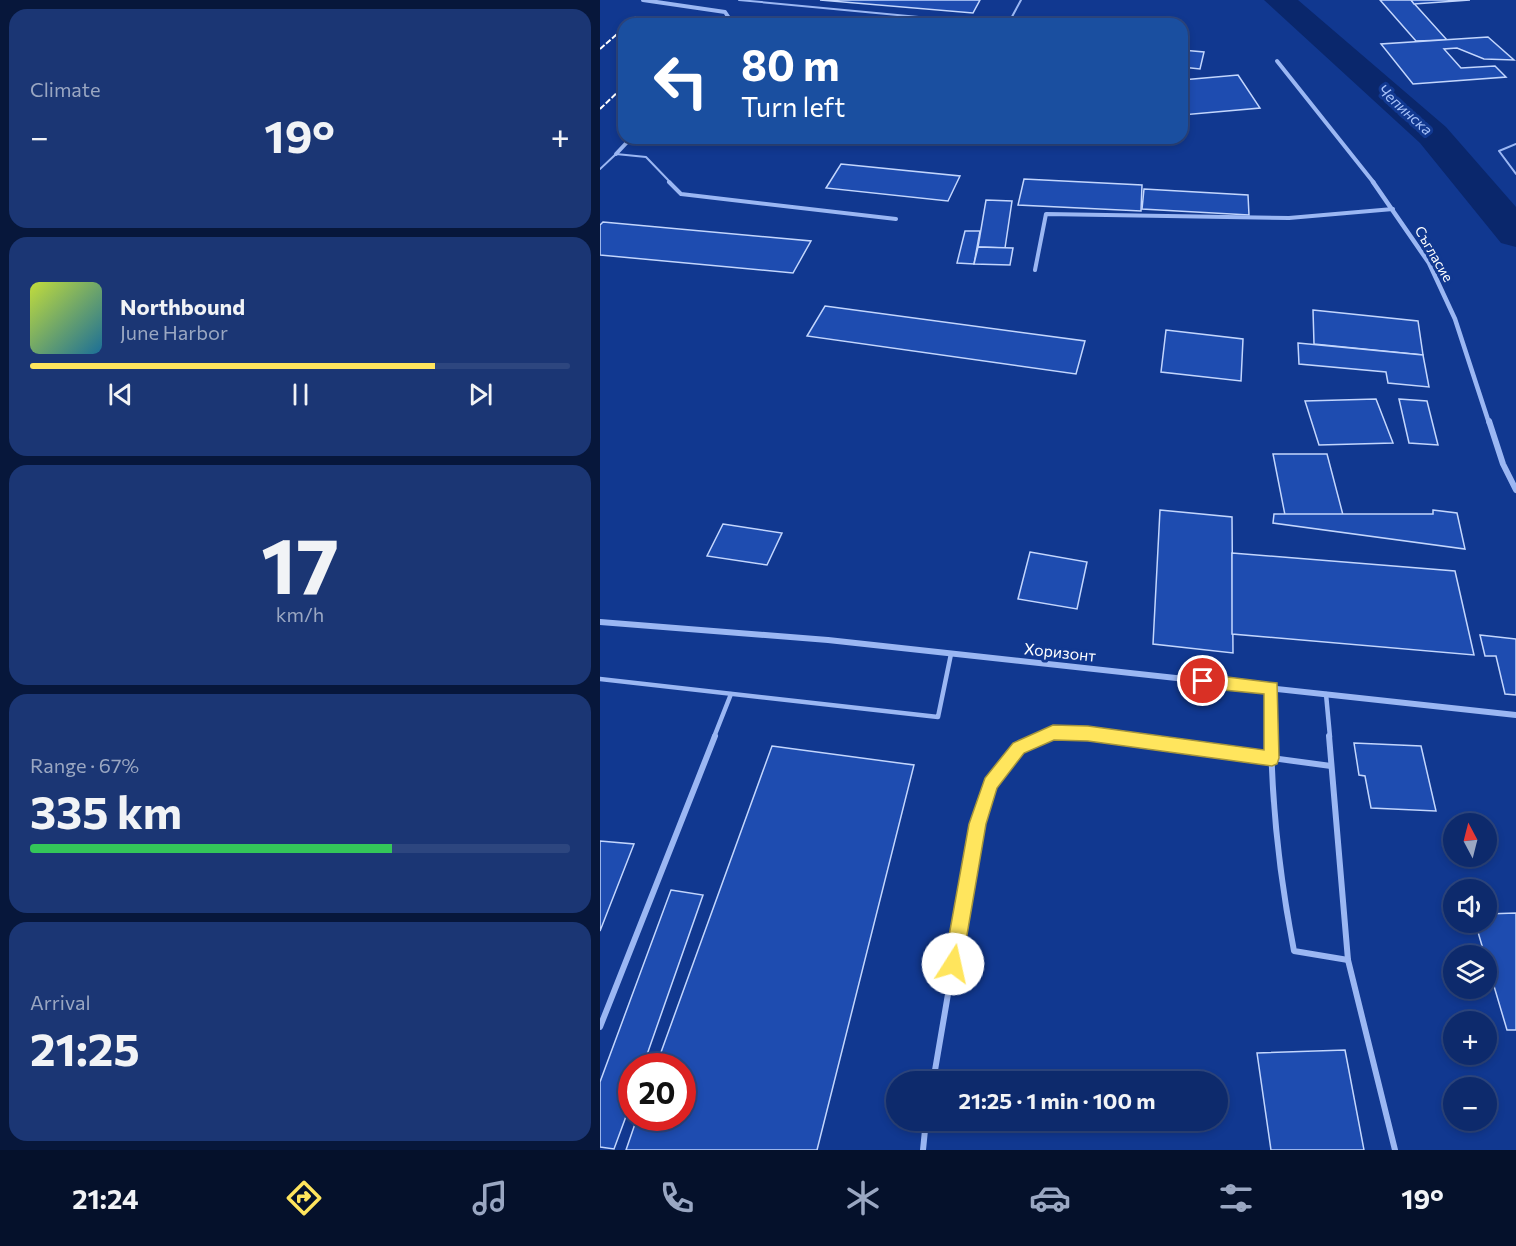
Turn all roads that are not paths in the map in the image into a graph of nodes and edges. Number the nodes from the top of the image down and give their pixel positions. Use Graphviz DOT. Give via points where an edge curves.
graph roads {
  1 [pos="643,0"];
  2 [pos="739,0"];
  3 [pos="1021,0"];
  4 [pos="729,18"];
  5 [pos="930,18"];
  6 [pos="1011,18"];
  7 [pos="1277,61"];
  8 [pos="625,144"];
  9 [pos="1516,144"];
  10 [pos="616,154"];
  11 [pos="600,169"];
  12 [pos="1516,174"];
  13 [pos="1393,209"];
  14 [pos="896,219"];
  15 [pos="1035,270"];
  16 [pos="1516,490"];
  17 [pos="600,622"];
  18 [pos="951,654"];
  19 [pos="600,679"];
  20 [pos="1271,688"];
  21 [pos="731,694"];
  22 [pos="1326,694"];
  23 [pos="1516,715"];
  24 [pos="1272,758"];
  25 [pos="1331,766"];
  26 [pos="1348,960"];
  27 [pos="600,1027"];
  28 [pos="935,1071"];
  29 [pos="925,1131"];
  30 [pos="923,1150"];
  31 [pos="1395,1150"];
  1 -- 4 [label="street" via="725,12"];
  2 -- 5 [label="lane"];
  3 -- 6 [label="lane"];
  7 -- 13 [label="street, Съгласие"];
  8 -- 10 [label="street"];
  9 -- 12 [label="lane" via="1499,150"];
  10 -- 11 [label="lane"];
  10 -- 14 [label="lane" via="646,157 681,194"];
  13 -- 15 [label="lane" via="1289,218 1046,214"];
  13 -- 16 [label="street, Съгласие" via="1429,263 1455,319 1503,464"];
  17 -- 18 [label="street, Хоризонт"];
  18 -- 20 [label="street, Хоризонт"];
  18 -- 21 [label="lane" via="938,717"];
  19 -- 21 [label="lane"];
  20 -- 22 [label="street, Хоризонт"];
  20 -- 24 [label="lane"];
  21 -- 27 [label="lane"];
  22 -- 23 [label="street, Хоризонт"];
  22 -- 25 [label="lane"];
  24 -- 25 [label="lane"];
  24 -- 26 [label="lane" via="1280,878 1294,951"];
  24 -- 28 [label="lane" via="1065,732 1053,732 1019,748 991,783 977,824"];
  25 -- 26 [label="lane"];
  26 -- 31 [label="lane"];
  29 -- 30 [label="lane"];
}
